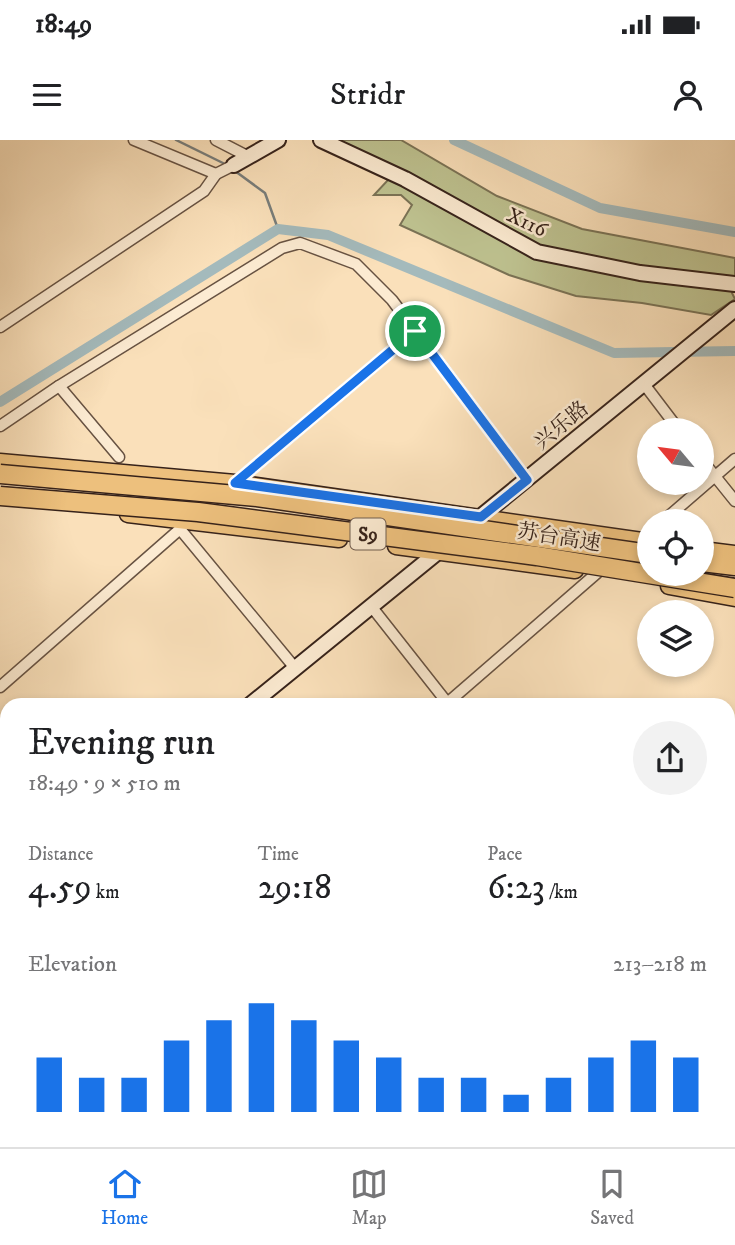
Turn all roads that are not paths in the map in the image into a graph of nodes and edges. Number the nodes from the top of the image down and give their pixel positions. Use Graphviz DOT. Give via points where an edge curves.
graph roads {
  1 [pos="134,140"];
  2 [pos="216,140"];
  3 [pos="278,140"];
  4 [pos="321,140"];
  5 [pos="249,157"];
  6 [pos="225,169"];
  7 [pos="735,284"];
  8 [pos="735,309"];
  9 [pos="0,327"];
  10 [pos="415,331"];
  11 [pos="644,384"];
  12 [pos="58,386"];
  13 [pos="670,418"];
  14 [pos="0,426"];
  15 [pos="119,457"];
  16 [pos="735,459"];
  17 [pos="0,462"];
  18 [pos="0,474"];
  19 [pos="715,477"];
  20 [pos="527,480"];
  21 [pos="235,483"];
  22 [pos="0,496"];
  23 [pos="735,501"];
  24 [pos="0,504"];
  25 [pos="677,509"];
  26 [pos="481,517"];
  27 [pos="637,540"];
  28 [pos="637,541"];
  29 [pos="714,551"];
  30 [pos="437,552"];
  31 [pos="735,554"];
  32 [pos="714,563"];
  33 [pos="735,566"];
  34 [pos="597,573"];
  35 [pos="735,588"];
  36 [pos="735,597"];
  37 [pos="371,606"];
  38 [pos="295,668"];
  39 [pos="0,687"];
  40 [pos="259,698"];
  41 [pos="442,698"];
  42 [pos="454,698"];
  1 -- 6 [label="street"];
  2 -- 5 [label="street"];
  3 -- 5 [label="main road"];
  4 -- 7 [label="main road, X116" via="405,179 537,253 640,273"];
  5 -- 6 [label="main road"];
  6 -- 9 [label="street" via="204,191"];
  8 -- 11 [label="main road, 兴乐路"];
  10 -- 12 [label="street" via="356,264 300,243 282,248"];
  10 -- 20 [label="street"];
  10 -- 21 [label="street"];
  11 -- 13 [label="street"];
  11 -- 20 [label="main road, 兴乐路"];
  12 -- 14 [label="street"];
  12 -- 15 [label="street"];
  16 -- 19 [label="street"];
  17 -- 21 [label="main road"];
  18 -- 28 [label="highway, 苏台高速 / S9, bridge" via="257,497"];
  19 -- 23 [label="street"];
  19 -- 25 [label="street"];
  20 -- 26 [label="main road, 兴乐路"];
  21 -- 26 [label="main road"];
  22 -- 35 [label="highway, 苏台高速 / S9, bridge" via="198,512 537,556"];
  24 -- 30 [label="main road" via="120,513"];
  26 -- 27 [label="main road"];
  26 -- 30 [label="main road, 兴乐路"];
  29 -- 31 [label="main road"];
  30 -- 34 [label="main road"];
  30 -- 37 [label="main road, 兴乐路"];
  32 -- 33 [label="highway"];
  34 -- 36 [label="main road"];
  34 -- 42 [label="street"];
  37 -- 38 [label="main road, 兴乐路"];
  37 -- 41 [label="street"];
  38 -- 39 [label="street" via="180,528"];
  38 -- 40 [label="main road, 兴乐路"];
}
